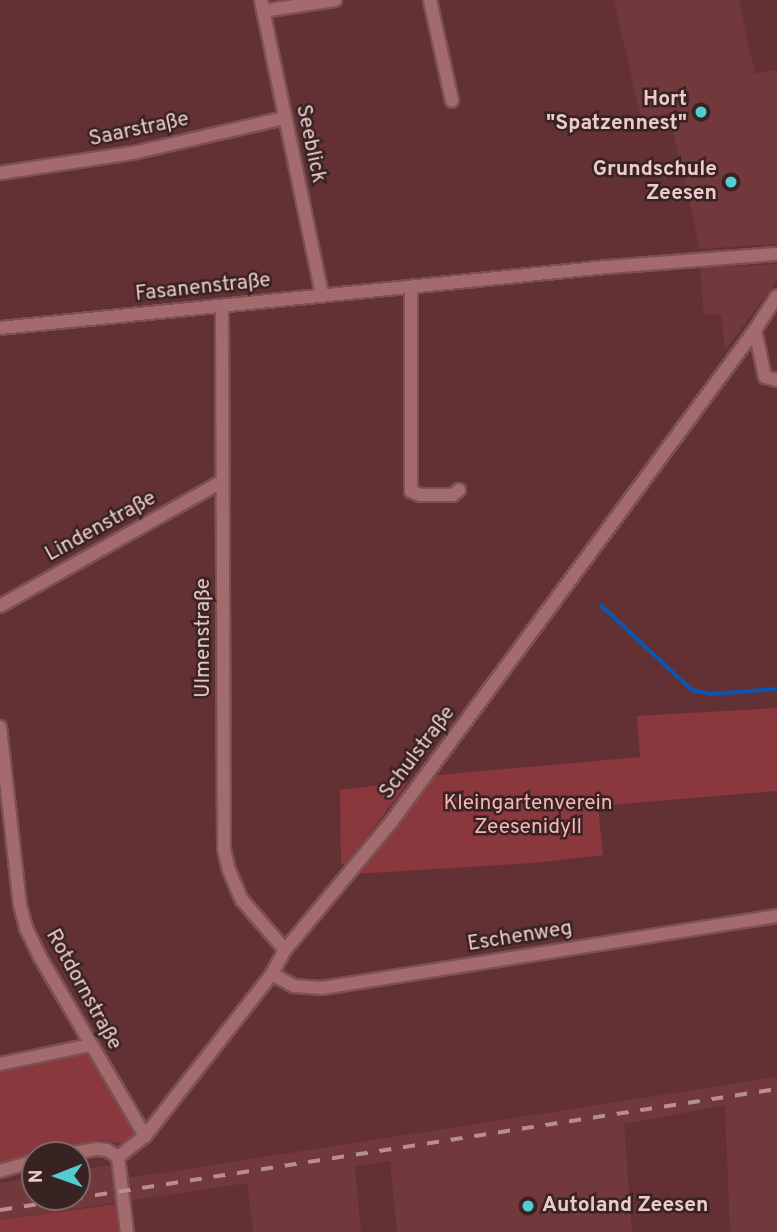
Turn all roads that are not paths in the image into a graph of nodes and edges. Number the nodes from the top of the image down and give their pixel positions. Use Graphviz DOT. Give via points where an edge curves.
graph roads {
  1 [pos="335,0"];
  2 [pos="430,0"];
  3 [pos="262,6"];
  4 [pos="452,101"];
  5 [pos="285,118"];
  6 [pos="0,173"];
  7 [pos="777,254"];
  8 [pos="411,287"];
  9 [pos="321,295"];
  10 [pos="777,296"];
  11 [pos="222,306"];
  12 [pos="0,328"];
  13 [pos="755,330"];
  14 [pos="777,380"];
  15 [pos="222,484"];
  16 [pos="459,490"];
  17 [pos="0,606"];
  18 [pos="0,727"];
  19 [pos="777,916"];
  20 [pos="285,950"];
  21 [pos="272,974"];
  22 [pos="91,1045"];
  23 [pos="0,1064"];
  24 [pos="145,1136"];
  25 [pos="91,1150"];
  26 [pos="118,1157"];
  27 [pos="21,1165"];
  28 [pos="0,1171"];
  29 [pos="127,1232"];
  1 -- 3 [label="street"];
  2 -- 4 [label="street"];
  3 -- 5 [label="street, Seeblick"];
  5 -- 6 [label="street, Saarstraße" via="133,153"];
  5 -- 9 [label="street, Seeblick"];
  7 -- 8 [label="street, Fasanenstraße"];
  8 -- 9 [label="street, Fasanenstraße"];
  8 -- 16 [label="street" via="411,491 453,495"];
  9 -- 11 [label="street, Fasanenstraße"];
  10 -- 13 [label="street, Schulstraße"];
  11 -- 12 [label="street, Fasanenstraße"];
  11 -- 15 [label="street, Ulmenstraße"];
  13 -- 14 [label="street" via="765,376"];
  13 -- 20 [label="street, Schulstraße" via="392,821"];
  15 -- 17 [label="street, Lindenstraße"];
  15 -- 20 [label="street, Ulmenstraße" via="225,849 242,900"];
  18 -- 22 [label="street, Rotdornstraße" via="26,928"];
  19 -- 21 [label="street, Eschenweg" via="322,988 294,986"];
  20 -- 21 [label="street, Schulstraße"];
  21 -- 24 [label="street, Schulstraße"];
  22 -- 23 [label="street"];
  22 -- 24 [label="street, Rotdornstraße"];
  24 -- 26 [label="street, Schulstraße"];
  25 -- 26 [label="street" via="107,1150"];
  26 -- 29 [label="street"];
  27 -- 28 [label="street"];
}
